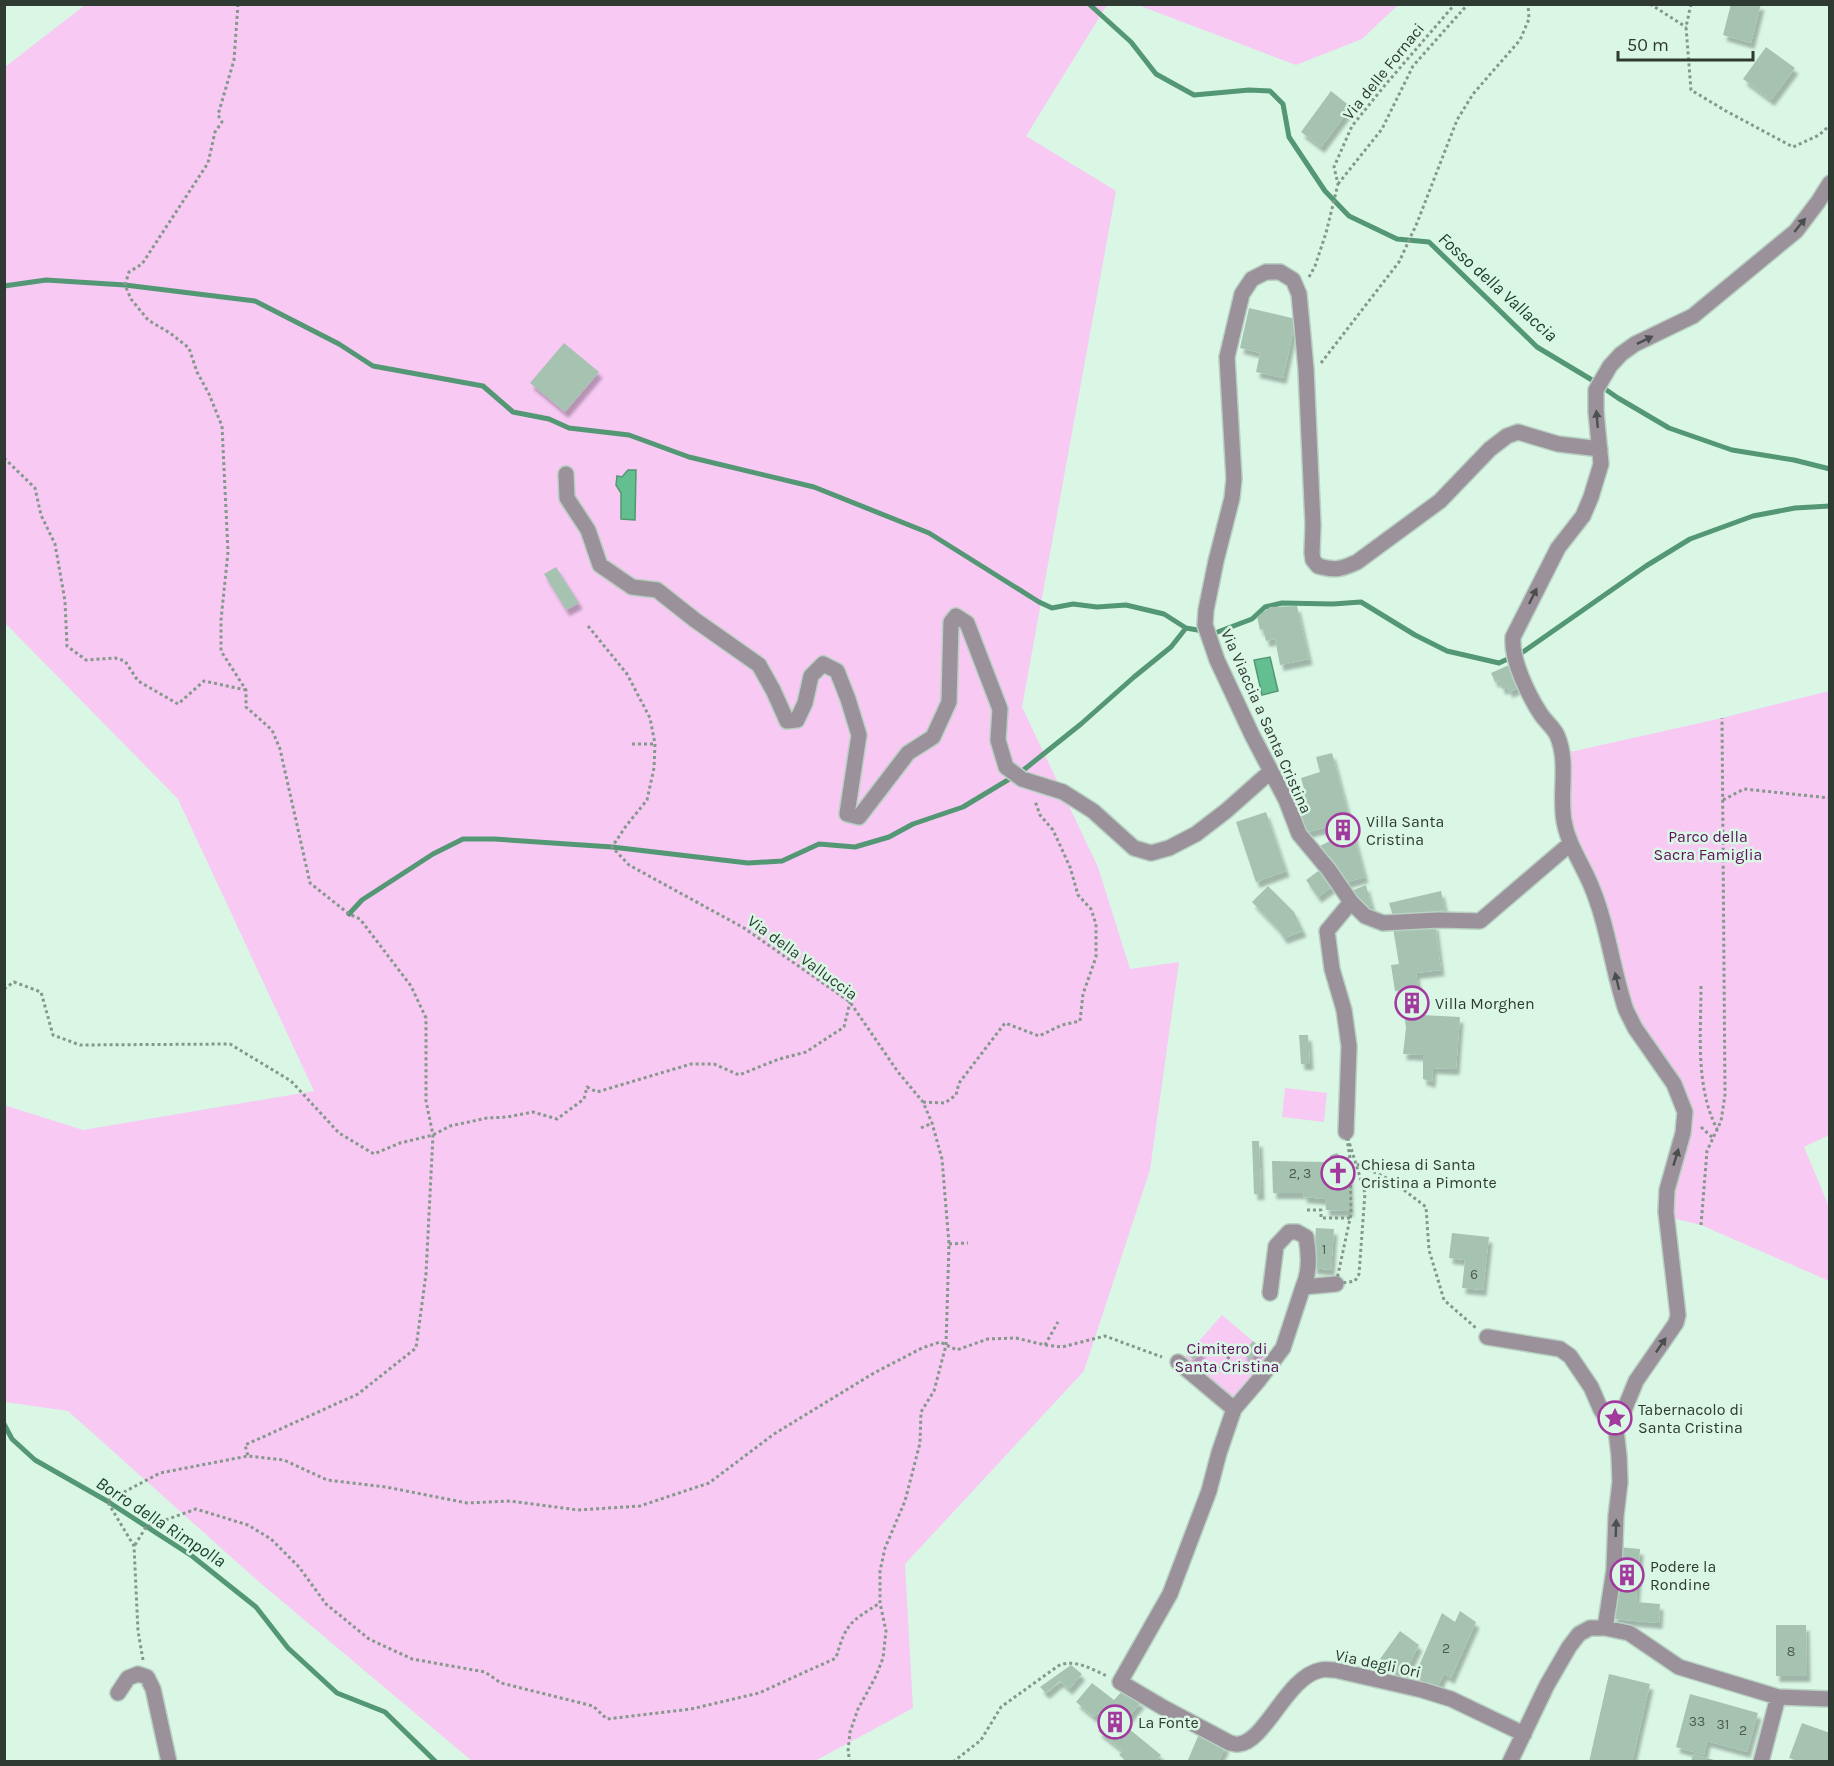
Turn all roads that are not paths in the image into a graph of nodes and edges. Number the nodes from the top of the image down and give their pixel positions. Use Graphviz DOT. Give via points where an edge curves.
graph roads {
  1 [pos="1830,183"];
  2 [pos="1600,449"];
  3 [pos="566,474"];
  4 [pos="1271,771"];
  5 [pos="1570,844"];
  6 [pos="1352,902"];
  7 [pos="1346,1132"];
  8 [pos="1336,1284"];
  9 [pos="1303,1287"];
  10 [pos="1270,1293"];
  11 [pos="1487,1337"];
  12 [pos="1178,1362"];
  13 [pos="1234,1409"];
  14 [pos="1616,1430"];
  15 [pos="1605,1628"];
  16 [pos="118,1693"];
  17 [pos="1778,1697"];
  18 [pos="1830,1700"];
  19 [pos="1524,1734"];
  20 [pos="169,1761"];
  21 [pos="1510,1761"];
  22 [pos="1761,1761"];
  2 -- 1 [label="street, one-way" via="1596,412 1599,384 1610,366 1635,344 1694,316 1796,231"];
  2 -- 4 [label="street, Via Viaccia a Santa Cristina" via="1558,444 1518,432 1507,436 1440,501 1357,562 1333,570 1318,566 1312,553 1299,294 1293,280 1280,272 1266,272 1252,279 1242,294 1227,357 1234,469 1232,498 1204,625"];
  5 -- 2 [label="street, one-way" via="1561,799 1561,748 1530,696 1515,655 1514,637 1558,548 1583,516 1601,464"];
  3 -- 4 [label="street" via="567,498 588,530 600,565 632,587 657,590 759,665 787,721 797,720 806,703 811,676 823,664 837,671 859,735 847,814 859,817 908,753 933,737 949,702 951,622 956,616 967,623 1000,709 998,740 1006,767 1022,779 1063,792 1093,811 1134,848 1151,854 1196,834"];
  4 -- 6 [label="street, Via Viaccia a Santa Cristina" via="1299,834"];
  5 -- 6 [label="street, Via Viaccia a Santa Cristina" via="1480,921 1383,923 1365,916"];
  14 -- 5 [label="street, one-way" via="1636,1381 1678,1315 1666,1212 1667,1190 1685,1112 1674,1084 1626,1011 1590,884"];
  6 -- 7 [label="street" via="1327,931 1349,1046"];
  8 -- 9 [label="street"];
  9 -- 10 [label="street" via="1308,1277 1306,1236 1289,1232 1276,1246"];
  9 -- 13 [label="street" via="1283,1348"];
  11 -- 14 [label="street" via="1560,1349 1570,1356"];
  12 -- 13 [label="street"];
  13 -- 19 [label="street, Via degli Ori" via="1209,1491 1170,1594 1120,1682 1230,1743 1239,1744 1255,1735 1300,1680 1322,1669 1450,1699"];
  15 -- 14 [label="street, one-way" via="1614,1570 1620,1482"];
  15 -- 17 [label="street" via="1629,1633 1679,1666"];
  15 -- 19 [label="street" via="1590,1628 1569,1647"];
  16 -- 20 [label="street" via="128,1678 138,1674 147,1677"];
  17 -- 18 [label="street"];
  17 -- 22 [label="street"];
  19 -- 21 [label="street"];
}
